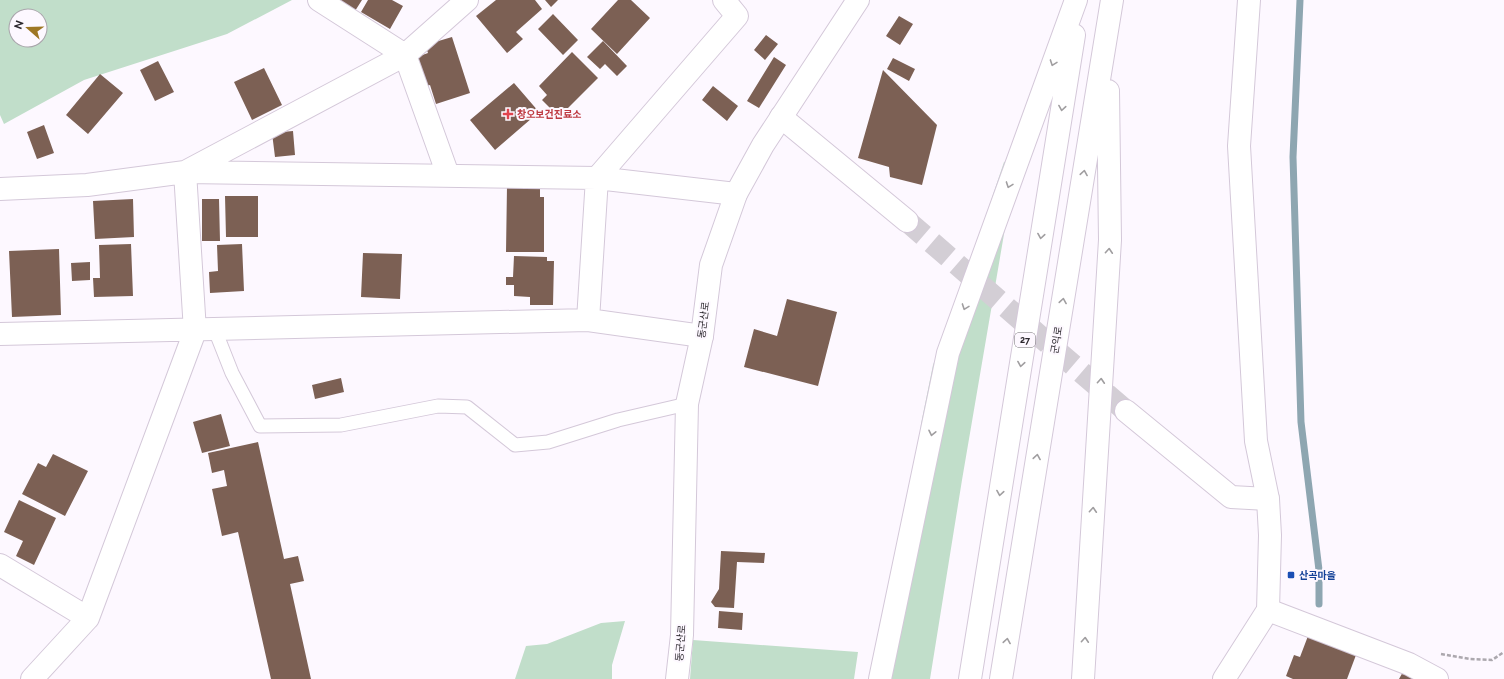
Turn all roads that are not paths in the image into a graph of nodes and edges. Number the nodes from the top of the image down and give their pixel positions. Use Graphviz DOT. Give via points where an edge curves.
graph roads {
  1 [pos="319,0"];
  2 [pos="467,0"];
  3 [pos="724,0"];
  4 [pos="858,0"];
  5 [pos="1076,0"];
  6 [pos="1080,0"];
  7 [pos="1112,0"];
  8 [pos="1249,0"];
  9 [pos="1107,34"];
  10 [pos="405,55"];
  11 [pos="781,117"];
  12 [pos="185,172"];
  13 [pos="448,175"];
  14 [pos="597,178"];
  15 [pos="0,189"];
  16 [pos="736,194"];
  17 [pos="906,221"];
  18 [pos="588,320"];
  19 [pos="205,330"];
  20 [pos="0,334"];
  21 [pos="702,336"];
  22 [pos="687,404"];
  23 [pos="1126,411"];
  24 [pos="1268,499"];
  25 [pos="0,565"];
  26 [pos="1268,610"];
  27 [pos="88,618"];
  28 [pos="32,679"];
  29 [pos="677,679"];
  30 [pos="880,679"];
  31 [pos="970,679"];
  32 [pos="1000,679"];
  33 [pos="1083,679"];
  34 [pos="1224,679"];
  35 [pos="1437,679"];
  1 -- 10 [label="main road"];
  2 -- 10 [label="main road"];
  3 -- 14 [label="main road" via="737,16"];
  4 -- 11 [label="main road, 동군산로"];
  5 -- 30 [label="main road, one-way" via="948,353"];
  6 -- 31 [label="main road, 27, one-way"];
  7 -- 9 [label="main road, 군익로"];
  8 -- 24 [label="main road" via="1239,146 1256,441"];
  32 -- 9 [label="main road, 군익로, one-way"];
  33 -- 9 [label="main road, one-way" via="1110,240"];
  10 -- 12 [label="main road"];
  10 -- 13 [label="main road"];
  11 -- 16 [label="main road, 동군산로"];
  11 -- 17 [label="main road"];
  12 -- 13 [label="main road"];
  12 -- 15 [label="main road" via="87,185"];
  12 -- 19 [label="main road"];
  13 -- 14 [label="main road"];
  14 -- 16 [label="main road"];
  14 -- 18 [label="main road"];
  16 -- 21 [label="main road, 동군산로" via="711,265"];
  18 -- 19 [label="main road"];
  18 -- 21 [label="main road"];
  19 -- 20 [label="main road"];
  19 -- 22 [label="lane" via="232,373 260,426 341,425 438,406 467,407 515,445 548,442 618,420"];
  19 -- 27 [label="main road"];
  21 -- 22 [label="main road, 동군산로"];
  22 -- 29 [label="main road, 동군산로" via="682,635"];
  23 -- 24 [label="main road" via="1231,497"];
  24 -- 26 [label="main road"];
  25 -- 27 [label="main road"];
  26 -- 34 [label="main road"];
  26 -- 35 [label="main road" via="1409,664"];
  27 -- 28 [label="main road"];
}
